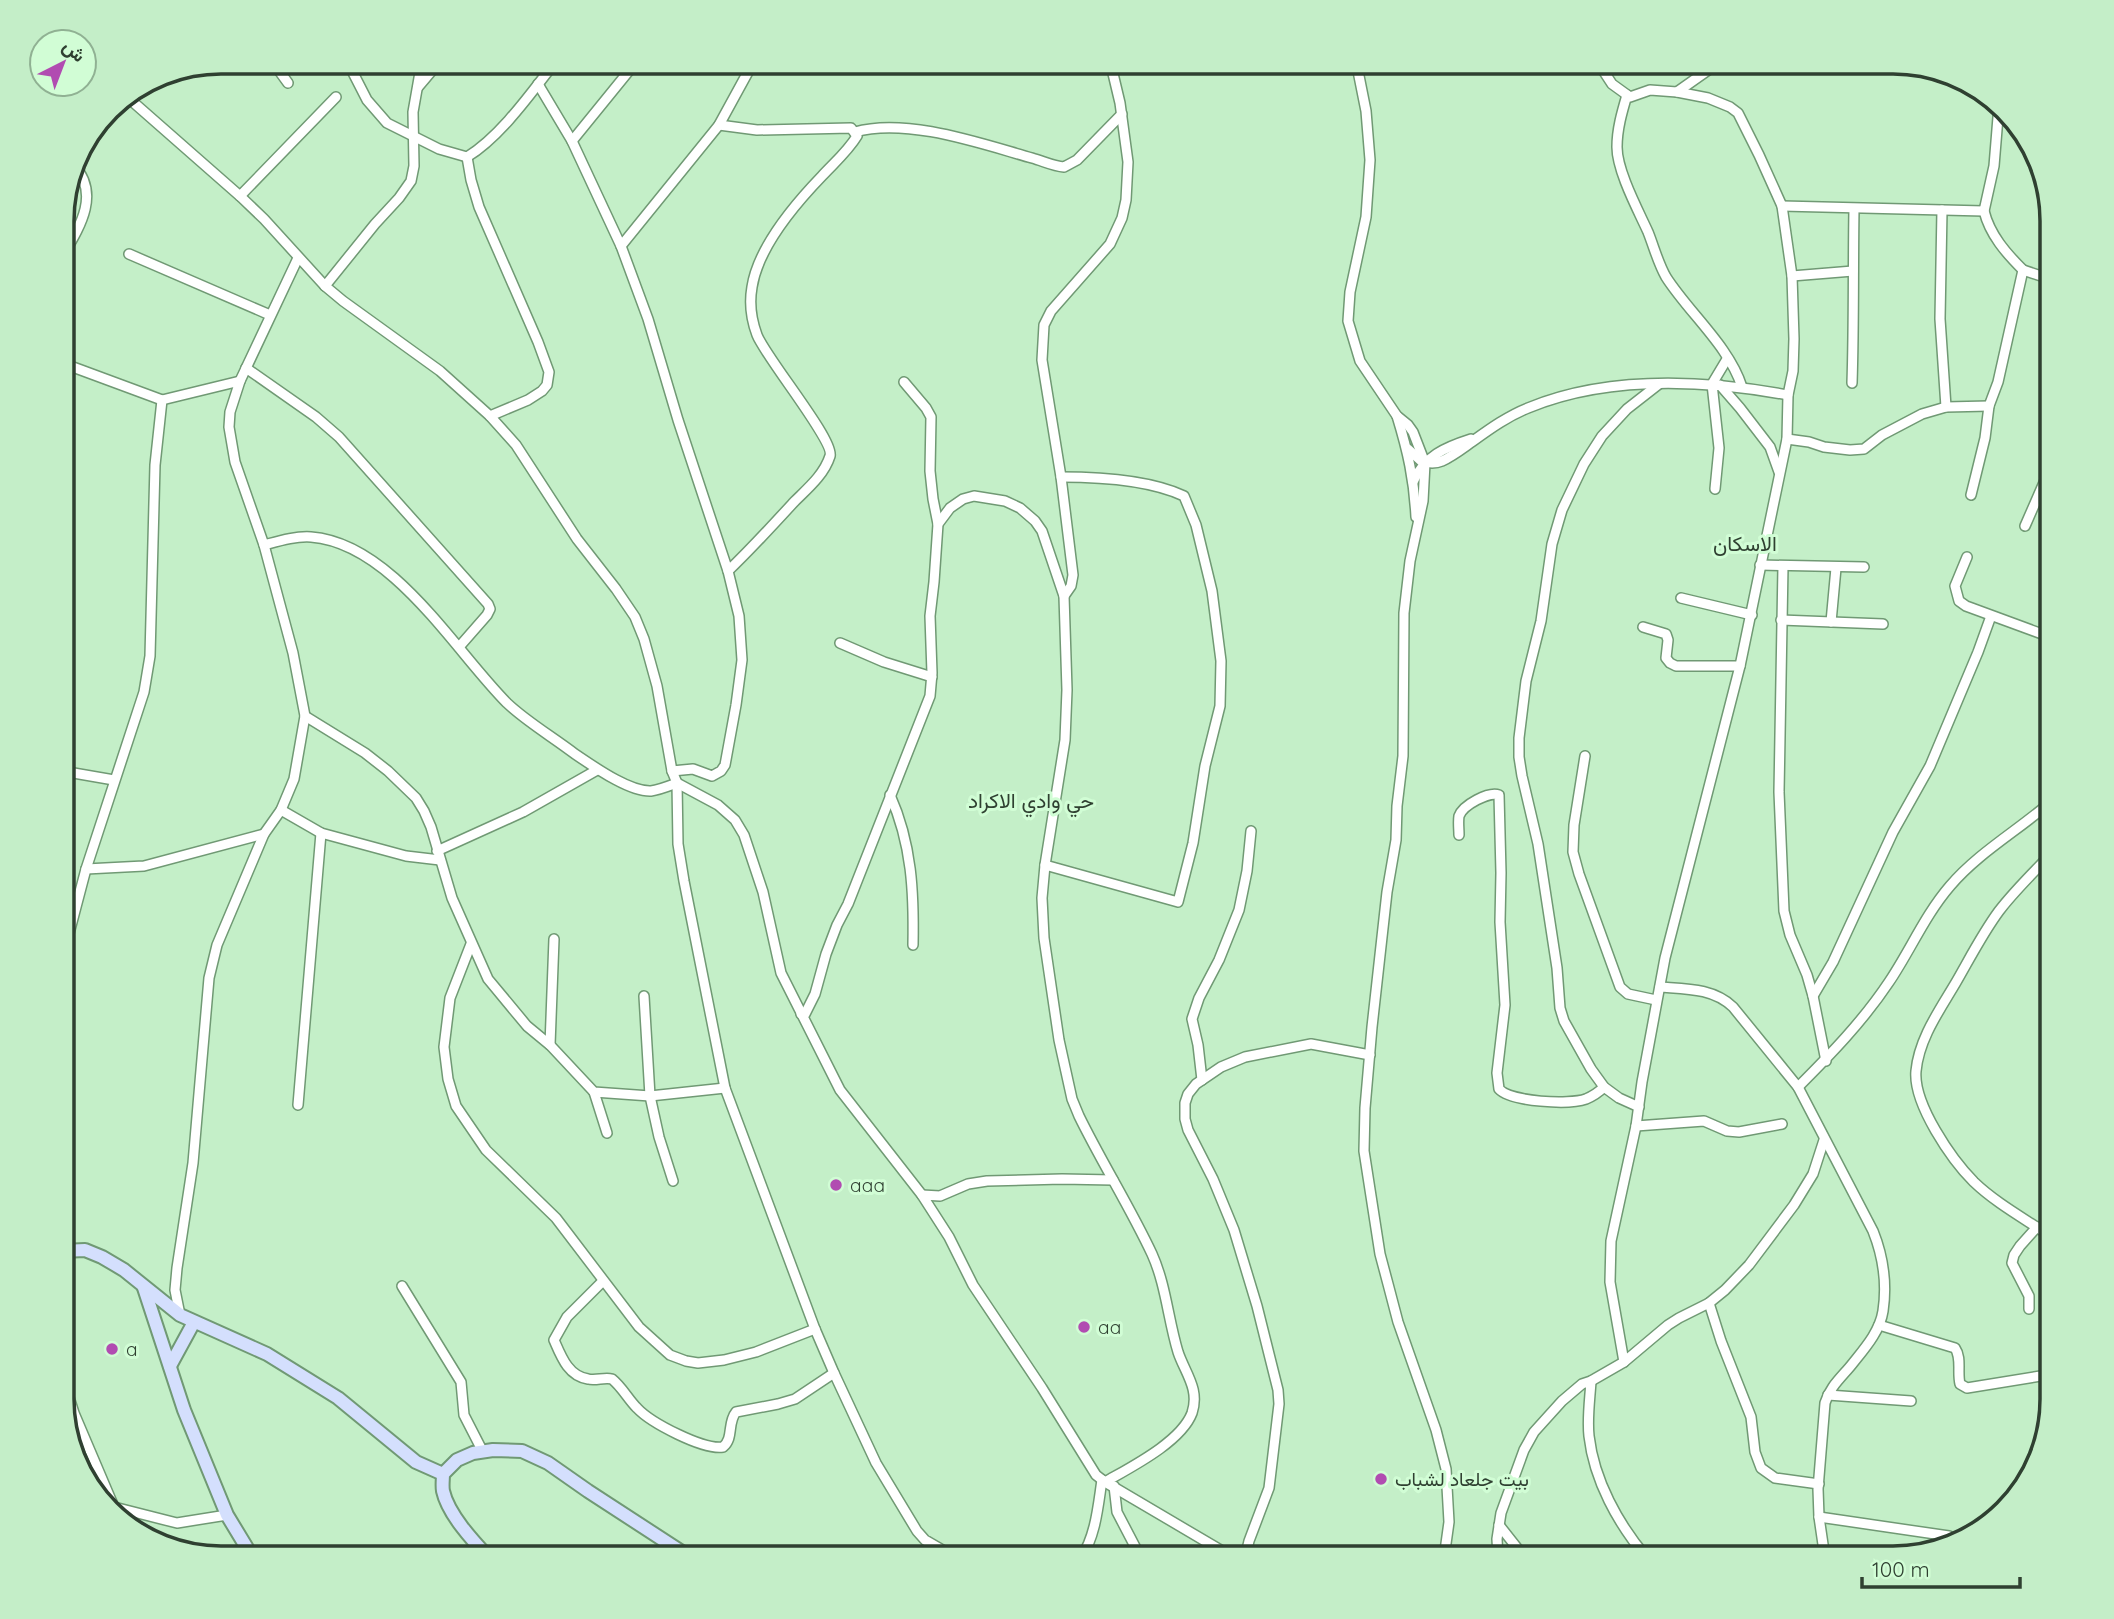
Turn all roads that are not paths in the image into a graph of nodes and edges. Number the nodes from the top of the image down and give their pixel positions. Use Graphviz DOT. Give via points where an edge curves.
graph roads {
  1 [pos="281,74"];
  2 [pos="354,74"];
  3 [pos="419,74"];
  4 [pos="429,74"];
  5 [pos="546,74"];
  6 [pos="626,74"];
  7 [pos="747,74"];
  8 [pos="1113,74"];
  9 [pos="1359,74"];
  10 [pos="1605,74"];
  11 [pos="1703,74"];
  12 [pos="288,83"];
  13 [pos="538,84"];
  14 [pos="416,89"];
  15 [pos="1677,92"];
  16 [pos="1627,95"];
  17 [pos="336,97"];
  18 [pos="133,102"];
  19 [pos="1122,114"];
  20 [pos="1998,118"];
  21 [pos="719,125"];
  22 [pos="855,132"];
  23 [pos="412,137"];
  24 [pos="572,141"];
  25 [pos="467,157"];
  26 [pos="81,177"];
  27 [pos="240,196"];
  28 [pos="1782,206"];
  29 [pos="1854,209"];
  30 [pos="1942,210"];
  31 [pos="1984,211"];
  32 [pos="74,236"];
  33 [pos="621,246"];
  34 [pos="129,254"];
  35 [pos="298,258"];
  36 [pos="2023,270"];
  37 [pos="1853,271"];
  38 [pos="1792,276"];
  39 [pos="2040,276"];
  40 [pos="325,286"];
  41 [pos="270,315"];
  42 [pos="1727,359"];
  43 [pos="74,367"];
  44 [pos="246,368"];
  45 [pos="240,381"];
  46 [pos="904,382"];
  47 [pos="1852,383"];
  48 [pos="1659,384"];
  49 [pos="1716,384"];
  50 [pos="1742,387"];
  51 [pos="1788,395"];
  52 [pos="162,400"];
  53 [pos="1989,406"];
  54 [pos="1946,407"];
  55 [pos="490,416"];
  56 [pos="1397,416"];
  57 [pos="1787,439"];
  58 [pos="1408,449"];
  59 [pos="1425,463"];
  60 [pos="1779,474"];
  61 [pos="1061,477"];
  62 [pos="1413,482"];
  63 [pos="1715,489"];
  64 [pos="2040,492"];
  65 [pos="1971,495"];
  66 [pos="938,524"];
  67 [pos="2025,526"];
  68 [pos="1416,529"];
  69 [pos="264,545"];
  70 [pos="1967,557"];
  71 [pos="1760,565"];
  72 [pos="1783,566"];
  73 [pos="1864,567"];
  74 [pos="1836,568"];
  75 [pos="728,571"];
  76 [pos="1064,596"];
  77 [pos="1681,598"];
  78 [pos="1752,615"];
  79 [pos="1991,616"];
  80 [pos="1781,620"];
  81 [pos="1831,622"];
  82 [pos="1883,624"];
  83 [pos="1643,626"];
  84 [pos="2040,633"];
  85 [pos="840,643"];
  86 [pos="459,647"];
  87 [pos="1740,666"];
  88 [pos="932,677"];
  89 [pos="305,716"];
  90 [pos="1585,757"];
  91 [pos="597,769"];
  92 [pos="672,771"];
  93 [pos="74,773"];
  94 [pos="114,779"];
  95 [pos="677,783"];
  96 [pos="890,795"];
  97 [pos="281,810"];
  98 [pos="2040,810"];
  99 [pos="1251,831"];
  100 [pos="321,833"];
  101 [pos="264,834"];
  102 [pos="1459,835"];
  103 [pos="438,855"];
  104 [pos="1045,865"];
  105 [pos="2040,866"];
  106 [pos="86,869"];
  107 [pos="74,914"];
  108 [pos="554,939"];
  109 [pos="471,944"];
  110 [pos="913,945"];
  111 [pos="1660,987"];
  112 [pos="644,996"];
  113 [pos="1813,996"];
  114 [pos="1656,1000"];
  115 [pos="801,1014"];
  116 [pos="550,1045"];
  117 [pos="1370,1055"];
  118 [pos="1826,1061"];
  119 [pos="1202,1080"];
  120 [pos="1604,1087"];
  121 [pos="1798,1087"];
  122 [pos="725,1088"];
  123 [pos="594,1092"];
  124 [pos="650,1096"];
  125 [pos="298,1105"];
  126 [pos="1639,1107"];
  127 [pos="1782,1124"];
  128 [pos="1636,1126"];
  129 [pos="607,1133"];
  130 [pos="1824,1140"];
  131 [pos="1113,1180"];
  132 [pos="673,1181"];
  133 [pos="922,1195"];
  134 [pos="2037,1227"];
  135 [pos="2040,1229"];
  136 [pos="74,1250"];
  137 [pos="603,1281"];
  138 [pos="402,1286"];
  139 [pos="144,1288"];
  140 [pos="1709,1303"];
  141 [pos="2029,1309"];
  142 [pos="180,1315"];
  143 [pos="194,1322"];
  144 [pos="1878,1325"];
  145 [pos="815,1329"];
  146 [pos="1624,1362"];
  147 [pos="170,1366"];
  148 [pos="834,1373"];
  149 [pos="2040,1376"];
  150 [pos="1591,1381"];
  151 [pos="1828,1395"];
  152 [pos="1911,1401"];
  153 [pos="75,1415"];
  154 [pos="483,1452"];
  155 [pos="443,1474"];
  156 [pos="1107,1483"];
  157 [pos="1819,1484"];
  158 [pos="106,1490"];
  159 [pos="129,1513"];
  160 [pos="227,1515"];
  161 [pos="1819,1517"];
  162 [pos="1499,1525"];
  163 [pos="1946,1536"];
  164 [pos="246,1546"];
  165 [pos="479,1546"];
  166 [pos="673,1546"];
  167 [pos="936,1546"];
  168 [pos="1088,1546"];
  169 [pos="1134,1546"];
  170 [pos="1214,1546"];
  171 [pos="1248,1546"];
  172 [pos="1446,1546"];
  173 [pos="1498,1546"];
  174 [pos="1516,1546"];
  175 [pos="1638,1546"];
  176 [pos="1823,1546"];
  1 -- 12 [label="street"];
  2 -- 23 [label="street" via="372,107 387,123"];
  3 -- 14 [label="street"];
  4 -- 14 [label="street"];
  5 -- 13 [label="street"];
  6 -- 24 [label="street"];
  7 -- 21 [label="street"];
  8 -- 19 [label="street"];
  9 -- 56 [label="street" via="1370,160 1366,217 1348,321 1360,361"];
  10 -- 16 [label="street"];
  11 -- 15 [label="street"];
  13 -- 24 [label="street"];
  13 -- 25 [label="street" via="482,147"];
  14 -- 23 [label="street"];
  15 -- 16 [label="street" via="1650,90"];
  15 -- 28 [label="street" via="1708,97 1738,113"];
  16 -- 42 [label="street" via="1617,148 1626,181 1666,276"];
  17 -- 27 [label="street"];
  18 -- 27 [label="street"];
  19 -- 22 [label="street" via="1064,167 932,133 883,127"];
  19 -- 61 [label="street" via="1128,177 1117,230 1044,325 1042,360"];
  20 -- 31 [label="street"];
  21 -- 22 [label="street" via="778,131 840,127"];
  21 -- 33 [label="street"];
  22 -- 75 [label="street" via="853,142 772,239 751,290 751,316 758,337 831,452 817,478"];
  23 -- 25 [label="street"];
  23 -- 40 [label="street" via="411,181"];
  24 -- 33 [label="street"];
  25 -- 55 [label="street" via="479,207 549,372 542,391"];
  26 -- 32 [label="street" via="86,211"];
  27 -- 35 [label="street"];
  28 -- 29 [label="street"];
  28 -- 38 [label="street"];
  29 -- 30 [label="street"];
  29 -- 37 [label="street"];
  30 -- 31 [label="street"];
  30 -- 54 [label="street" via="1940,319"];
  31 -- 36 [label="street" via="1992,233"];
  33 -- 75 [label="street"];
  34 -- 41 [label="street"];
  35 -- 40 [label="street"];
  35 -- 41 [label="street"];
  36 -- 39 [label="street"];
  36 -- 53 [label="street"];
  37 -- 38 [label="street"];
  37 -- 47 [label="street"];
  38 -- 51 [label="street" via="1793,371"];
  40 -- 55 [label="street" via="440,371"];
  41 -- 44 [label="street"];
  42 -- 49 [label="street"];
  42 -- 50 [label="street"];
  43 -- 52 [label="street"];
  44 -- 45 [label="street"];
  44 -- 86 [label="street" via="339,437 488,604 487,615"];
  45 -- 52 [label="street"];
  45 -- 69 [label="street" via="229,428 240,480"];
  46 -- 66 [label="street" via="931,417 930,471"];
  48 -- 49 [label="street"];
  48 -- 59 [label="street" via="1552,400 1514,414 1443,460"];
  48 -- 120 [label="street" via="1626,409 1602,436 1562,510 1526,681 1519,738 1560,1008"];
  49 -- 50 [label="street"];
  49 -- 60 [label="street" via="1770,447"];
  49 -- 63 [label="street" via="1719,448"];
  50 -- 51 [label="street"];
  51 -- 57 [label="street"];
  52 -- 94 [label="street" via="155,465 150,656 138,715"];
  53 -- 54 [label="street"];
  53 -- 65 [label="street"];
  54 -- 57 [label="street" via="1903,423 1864,449 1834,449"];
  55 -- 92 [label="street" via="516,445 635,617 657,686"];
  56 -- 58 [label="street"];
  56 -- 59 [label="street" via="1413,432"];
  57 -- 60 [label="street"];
  58 -- 59 [label="street"];
  58 -- 62 [label="street"];
  59 -- 62 [label="street"];
  59 -- 68 [label="street"];
  60 -- 71 [label="street"];
  61 -- 76 [label="street" via="1073,575"];
  61 -- 104 [label="street" via="1097,477 1184,496 1212,590 1221,661 1220,706 1178,902"];
  62 -- 68 [label="street"];
  64 -- 67 [label="street"];
  66 -- 76 [label="street" via="950,508 974,496 1020,508 1042,531"];
  66 -- 88 [label="street" via="929,634"];
  68 -- 117 [label="street" via="1404,613 1404,744 1396,841"];
  69 -- 86 [label="street" via="310,537 355,552 415,598"];
  69 -- 89 [label="street"];
  70 -- 79 [label="street" via="1955,593 1966,606"];
  71 -- 72 [label="street"];
  71 -- 78 [label="street"];
  72 -- 74 [label="street"];
  72 -- 80 [label="street"];
  73 -- 74 [label="street"];
  74 -- 81 [label="street"];
  75 -- 92 [label="street" via="739,615 742,660 725,765 712,776 693,769"];
  76 -- 104 [label="street" via="1065,740"];
  77 -- 78 [label="street"];
  78 -- 87 [label="street"];
  79 -- 84 [label="street"];
  79 -- 113 [label="street" via="1930,766"];
  80 -- 81 [label="street"];
  80 -- 113 [label="street" via="1779,792 1784,911"];
  81 -- 82 [label="street"];
  83 -- 87 [label="street" via="1666,634 1666,659 1676,666"];
  85 -- 88 [label="street"];
  86 -- 91 [label="street" via="507,703"];
  87 -- 111 [label="street"];
  88 -- 96 [label="street" via="930,696"];
  89 -- 97 [label="street" via="294,779"];
  89 -- 103 [label="street" via="365,753 416,798"];
  90 -- 114 [label="street" via="1572,840 1579,874 1620,987 1628,994"];
  91 -- 95 [label="street" via="650,791"];
  91 -- 103 [label="street"];
  92 -- 95 [label="street"];
  93 -- 94 [label="street"];
  94 -- 106 [label="street"];
  95 -- 115 [label="street" via="718,805 744,835 764,892 781,973"];
  95 -- 122 [label="street" via="678,844"];
  96 -- 110 [label="street" via="901,818 910,858"];
  96 -- 115 [label="street" via="826,954 816,994"];
  97 -- 100 [label="street"];
  97 -- 101 [label="street"];
  98 -- 118 [label="street" via="1977,858 1947,889 1888,983"];
  99 -- 119 [label="street" via="1238,910 1192,1019"];
  100 -- 103 [label="street" via="406,856"];
  100 -- 125 [label="street"];
  101 -- 106 [label="street" via="144,866"];
  101 -- 142 [label="street" via="217,945 209,978 193,1163 175,1290"];
  102 -- 120 [label="street" via="1463,810 1486,795 1499,795 1505,1005 1499,1089 1521,1098 1570,1101 1584,1100"];
  103 -- 109 [label="street"];
  104 -- 131 [label="street" via="1044,938 1064,1064 1079,1116"];
  105 -- 134 [label="street" via="1987,928 1927,1033 1916,1072 1925,1112 1974,1182"];
  106 -- 107 [label="street"];
  108 -- 116 [label="street"];
  109 -- 116 [label="street" via="488,979 527,1026"];
  109 -- 137 [label="street" via="450,998 444,1047 456,1106 486,1150 556,1218"];
  111 -- 114 [label="street"];
  111 -- 121 [label="street" via="1707,992 1728,1002"];
  112 -- 124 [label="street"];
  113 -- 118 [label="street"];
  114 -- 126 [label="street"];
  115 -- 133 [label="street" via="840,1090"];
  116 -- 123 [label="street"];
  117 -- 119 [label="street" via="1305,1044 1234,1060"];
  117 -- 172 [label="street" via="1364,1151 1380,1254 1446,1469"];
  118 -- 121 [label="street"];
  119 -- 171 [label="street" via="1188,1094 1185,1119 1234,1230 1278,1390 1269,1488"];
  120 -- 126 [label="street"];
  121 -- 130 [label="street"];
  122 -- 124 [label="street"];
  122 -- 145 [label="street"];
  123 -- 124 [label="street"];
  123 -- 129 [label="street"];
  124 -- 132 [label="street"];
  126 -- 128 [label="street"];
  127 -- 128 [label="street" via="1739,1132 1704,1121"];
  128 -- 146 [label="street" via="1611,1241 1610,1282"];
  130 -- 140 [label="street" via="1813,1174 1794,1205 1749,1265"];
  130 -- 144 [label="street" via="1880,1250 1883,1311"];
  131 -- 133 [label="street" via="987,1181 940,1196"];
  131 -- 156 [label="street" via="1152,1254 1179,1355 1195,1392 1192,1413 1181,1429"];
  133 -- 156 [label="street" via="973,1284 1096,1475"];
  134 -- 135 [label="street"];
  134 -- 141 [label="street" via="2020,1245 2012,1263 2029,1296"];
  136 -- 139 [label="street" via="102,1257"];
  137 -- 145 [label="street" via="639,1327 670,1355 686,1361 724,1360"];
  137 -- 148 [label="street" via="567,1317 554,1340 566,1366 589,1380 612,1379 660,1426 699,1442 723,1447 736,1412 794,1399"];
  138 -- 154 [label="street" via="461,1382 464,1415"];
  139 -- 142 [label="street"];
  139 -- 147 [label="street"];
  140 -- 146 [label="street" via="1679,1318"];
  140 -- 157 [label="street" via="1751,1417 1761,1468 1775,1478"];
  142 -- 143 [label="street"];
  143 -- 147 [label="street"];
  143 -- 155 [label="street" via="268,1354 338,1398 415,1462"];
  144 -- 149 [label="street" via="1955,1348 1960,1384 1967,1388"];
  144 -- 151 [label="street"];
  145 -- 148 [label="street"];
  146 -- 150 [label="street"];
  147 -- 160 [label="street"];
  148 -- 167 [label="street" via="905,1514"];
  150 -- 162 [label="street" via="1569,1393 1534,1432 1506,1496"];
  150 -- 175 [label="street" via="1588,1434 1593,1456 1605,1493"];
  151 -- 152 [label="street"];
  151 -- 157 [label="street"];
  153 -- 158 [label="street"];
  154 -- 155 [label="street" via="457,1460"];
  154 -- 166 [label="street" via="522,1451 548,1463"];
  155 -- 165 [label="street" via="443,1492 450,1507"];
  156 -- 168 [label="street"];
  156 -- 169 [label="street"];
  156 -- 170 [label="street"];
  157 -- 161 [label="street"];
  159 -- 160 [label="street" via="177,1523"];
  160 -- 164 [label="street"];
  161 -- 163 [label="street"];
  161 -- 176 [label="street"];
  162 -- 173 [label="street"];
  162 -- 174 [label="street"];
}
